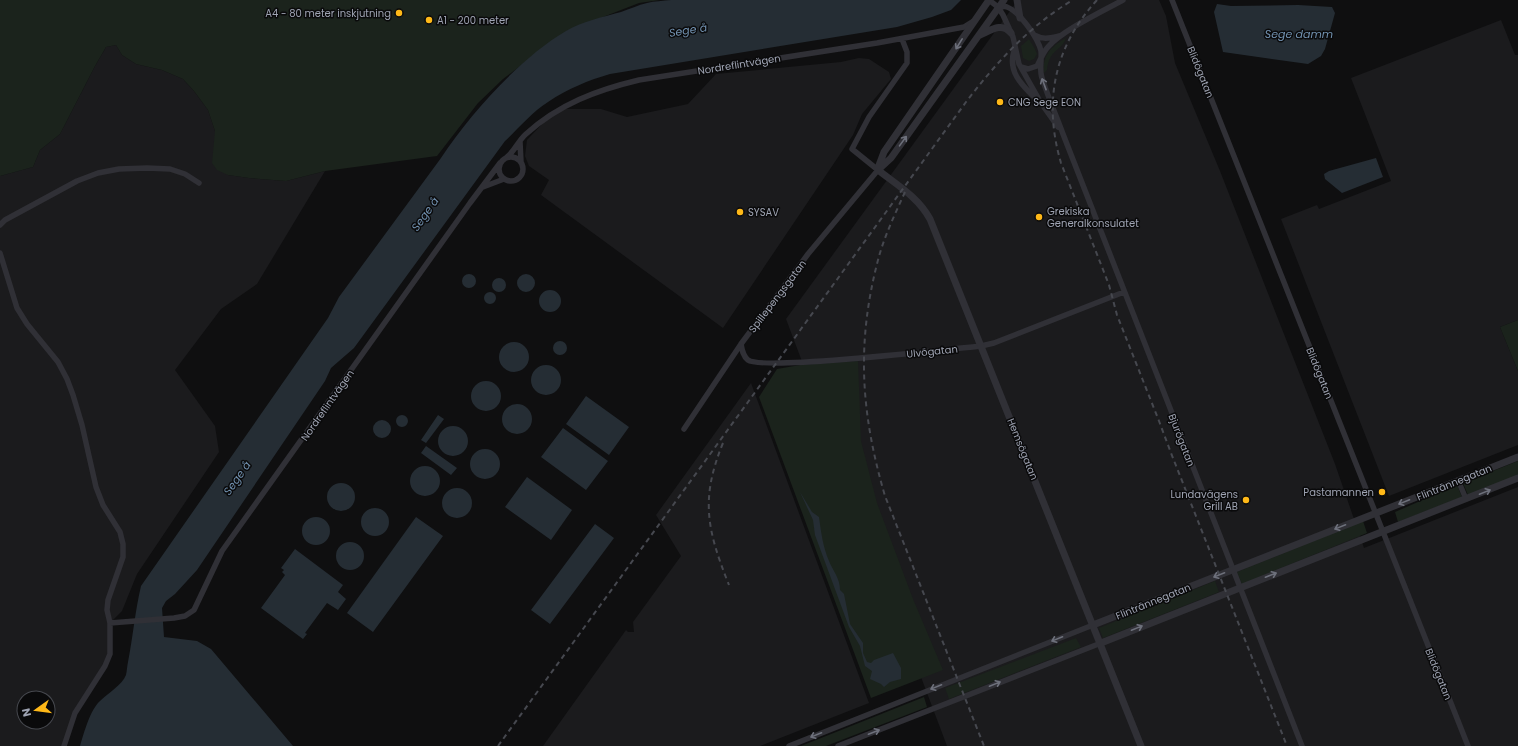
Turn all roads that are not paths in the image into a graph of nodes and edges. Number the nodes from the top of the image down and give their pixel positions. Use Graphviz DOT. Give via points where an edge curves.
graph roads {
  1 [pos="989,0"];
  2 [pos="1004,0"];
  3 [pos="1017,0"];
  4 [pos="1123,0"];
  5 [pos="1172,0"];
  6 [pos="998,7"];
  7 [pos="1020,18"];
  8 [pos="972,22"];
  9 [pos="1011,33"];
  10 [pos="1034,35"];
  11 [pos="978,36"];
  12 [pos="1061,36"];
  13 [pos="902,39"];
  14 [pos="1015,47"];
  15 [pos="1041,59"];
  16 [pos="1020,67"];
  17 [pos="1041,103"];
  18 [pos="1062,134"];
  19 [pos="520,141"];
  20 [pos="506,158"];
  21 [pos="521,162"];
  22 [pos="500,163"];
  23 [pos="878,170"];
  24 [pos="504,179"];
  25 [pos="199,183"];
  26 [pos="481,188"];
  27 [pos="0,224"];
  28 [pos="0,253"];
  29 [pos="1124,292"];
  30 [pos="741,344"];
  31 [pos="982,346"];
  32 [pos="684,429"];
  33 [pos="1518,457"];
  34 [pos="1518,478"];
  35 [pos="1458,480"];
  36 [pos="1466,499"];
  37 [pos="1376,513"];
  38 [pos="1383,531"];
  39 [pos="1233,569"];
  40 [pos="1240,587"];
  41 [pos="110,623"];
  42 [pos="1094,625"];
  43 [pos="1101,643"];
  44 [pos="64,746"];
  45 [pos="789,746"];
  46 [pos="838,746"];
  47 [pos="1141,746"];
  48 [pos="1302,746"];
  49 [pos="1468,746"];
  1 -- 6 [label="street, Bjurögatan"];
  1 -- 8 [label="street, Spillepengsgatan"];
  2 -- 6 [label="street, Spillepengsgatan"];
  3 -- 7 [label="street"];
  4 -- 12 [label="street"];
  5 -- 37 [label="street, Blidögatan"];
  6 -- 7 [label="street, Bjurögatan" via="1009,8"];
  6 -- 9 [label="street, Bjurögatan"];
  6 -- 11 [label="street, Spillepengsgatan"];
  7 -- 10 [label="street, Bjurögatan"];
  8 -- 13 [label="street, Nordreflintvägen" via="964,27"];
  8 -- 23 [label="street, Spillepengsgatan, one-way" via="950,59 884,152"];
  9 -- 11 [label="street" via="1003,27 996,27"];
  9 -- 14 [label="street, Bjurögatan"];
  10 -- 12 [label="street" via="1039,38"];
  10 -- 15 [label="street, Bjurögatan"];
  23 -- 11 [label="street, Spillepengsgatan, one-way" via="891,158"];
  12 -- 15 [label="street" via="1049,45"];
  13 -- 19 [label="street, Nordreflintvägen" via="639,80 605,88 579,98 550,116"];
  13 -- 23 [label="street" via="907,52 907,63 869,117 852,149"];
  14 -- 16 [label="street, Bjurögatan"];
  14 -- 17 [label="street, Bjurögatan" via="1012,62 1016,77"];
  15 -- 16 [label="street" via="1033,68"];
  18 -- 15 [label="street, Bjurögatan, one-way" via="1041,76"];
  16 -- 17 [label="street, Bjurögatan"];
  17 -- 18 [label="street, Bjurögatan"];
  18 -- 29 [label="street, Bjurögatan"];
  19 -- 20 [label="street, Nordreflintvägen" via="513,153"];
  19 -- 21 [label="street"];
  20 -- 21 [label="street" via="514,157"];
  20 -- 22 [label="street"];
  21 -- 24 [label="street" via="523,170 520,177 513,181"];
  22 -- 24 [label="street" via="499,171"];
  22 -- 26 [label="street, Nordreflintvägen"];
  23 -- 30 [label="street, Spillepengsgatan" via="808,254"];
  23 -- 31 [label="street, Hemsögatan" via="906,190 925,210"];
  24 -- 26 [label="street"];
  25 -- 27 [label="street" via="185,174 170,169 119,169 98,173 77,181"];
  26 -- 41 [label="street, Nordreflintvägen" via="222,551 194,610 185,616 174,618"];
  28 -- 41 [label="street" via="17,308 58,362 67,379 82,425 96,487 103,505 120,532 123,557 108,600"];
  29 -- 31 [label="street, Ulvögatan"];
  29 -- 39 [label="street, Bjurögatan"];
  30 -- 31 [label="street, Ulvögatan" via="743,354 756,364 864,358"];
  30 -- 32 [label="street, Spillepengsgatan"];
  31 -- 42 [label="street, Hemsögatan"];
  33 -- 35 [label="street, Flintrännegatan"];
  36 -- 34 [label="street, Flintrännegatan, one-way"];
  35 -- 36 [label="street"];
  35 -- 37 [label="street, Flintrännegatan, one-way"];
  36 -- 38 [label="street, Flintrännegatan"];
  37 -- 38 [label="street, Blidögatan"];
  37 -- 39 [label="street, Flintrännegatan, one-way"];
  40 -- 38 [label="street, Flintrännegatan, one-way"];
  38 -- 49 [label="street, Blidögatan"];
  39 -- 40 [label="street, Bjurögatan"];
  39 -- 42 [label="street, Flintrännegatan, one-way"];
  43 -- 40 [label="street, Flintrännegatan, one-way"];
  40 -- 48 [label="street, Bjurögatan"];
  41 -- 44 [label="street" via="110,654 75,713"];
  42 -- 43 [label="street, Hemsögatan"];
  42 -- 45 [label="street, Flintrännegatan, one-way"];
  46 -- 43 [label="street, Flintrännegatan, one-way"];
  43 -- 47 [label="street, Hemsögatan"];
}
